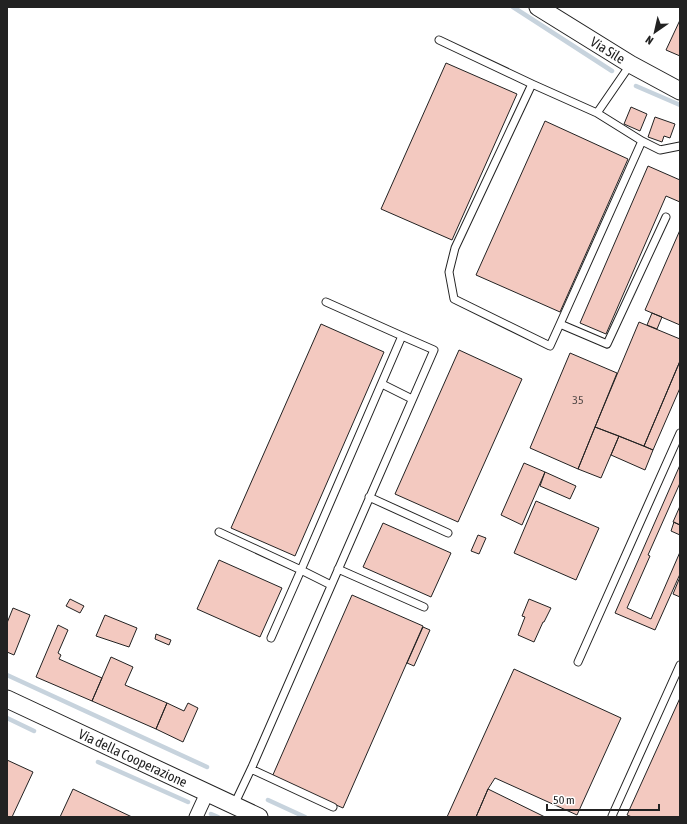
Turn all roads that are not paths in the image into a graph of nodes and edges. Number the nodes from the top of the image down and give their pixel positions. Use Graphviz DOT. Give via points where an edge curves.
graph roads {
  1 [pos="538,7"];
  2 [pos="439,40"];
  3 [pos="630,64"];
  4 [pos="532,84"];
  5 [pos="680,91"];
  6 [pos="597,113"];
  7 [pos="642,141"];
  8 [pos="680,146"];
  9 [pos="666,217"];
  10 [pos="326,302"];
  11 [pos="560,324"];
  12 [pos="402,336"];
  13 [pos="382,384"];
  14 [pos="412,399"];
  15 [pos="680,434"];
  16 [pos="369,497"];
  17 [pos="219,532"];
  18 [pos="448,533"];
  19 [pos="338,569"];
  20 [pos="301,570"];
  21 [pos="331,585"];
  22 [pos="424,607"];
  23 [pos="271,638"];
  24 [pos="578,662"];
  25 [pos="680,665"];
  26 [pos="7,699"];
  27 [pos="251,770"];
  28 [pos="207,793"];
  29 [pos="234,806"];
  30 [pos="333,807"];
  31 [pos="196,817"];
  32 [pos="259,817"];
  33 [pos="613,817"];
  1 -- 3 [label="street, Via Sile"];
  2 -- 4 [label="lane"];
  3 -- 5 [label="street, Via Sile"];
  3 -- 6 [label="lane"];
  4 -- 6 [label="lane"];
  4 -- 11 [label="lane" via="455,248 449,272 454,299 550,346"];
  6 -- 7 [label="lane"];
  7 -- 8 [label="lane" via="660,150"];
  7 -- 11 [label="lane"];
  9 -- 11 [label="lane" via="608,344"];
  10 -- 12 [label="lane"];
  12 -- 13 [label="lane"];
  12 -- 14 [label="lane" via="434,350"];
  13 -- 14 [label="lane"];
  13 -- 20 [label="lane"];
  14 -- 16 [label="lane"];
  15 -- 24 [label="lane"];
  16 -- 18 [label="lane"];
  16 -- 19 [label="lane"];
  17 -- 20 [label="lane"];
  19 -- 21 [label="lane"];
  19 -- 22 [label="lane"];
  20 -- 21 [label="lane"];
  20 -- 23 [label="lane"];
  21 -- 27 [label="lane"];
  25 -- 33 [label="lane"];
  26 -- 28 [label="street, Via della Cooperazione"];
  27 -- 29 [label="lane"];
  27 -- 30 [label="lane"];
  28 -- 29 [label="street, Via della Cooperazione"];
  28 -- 31 [label="street"];
  29 -- 32 [label="street, Via della Cooperazione"];
}
